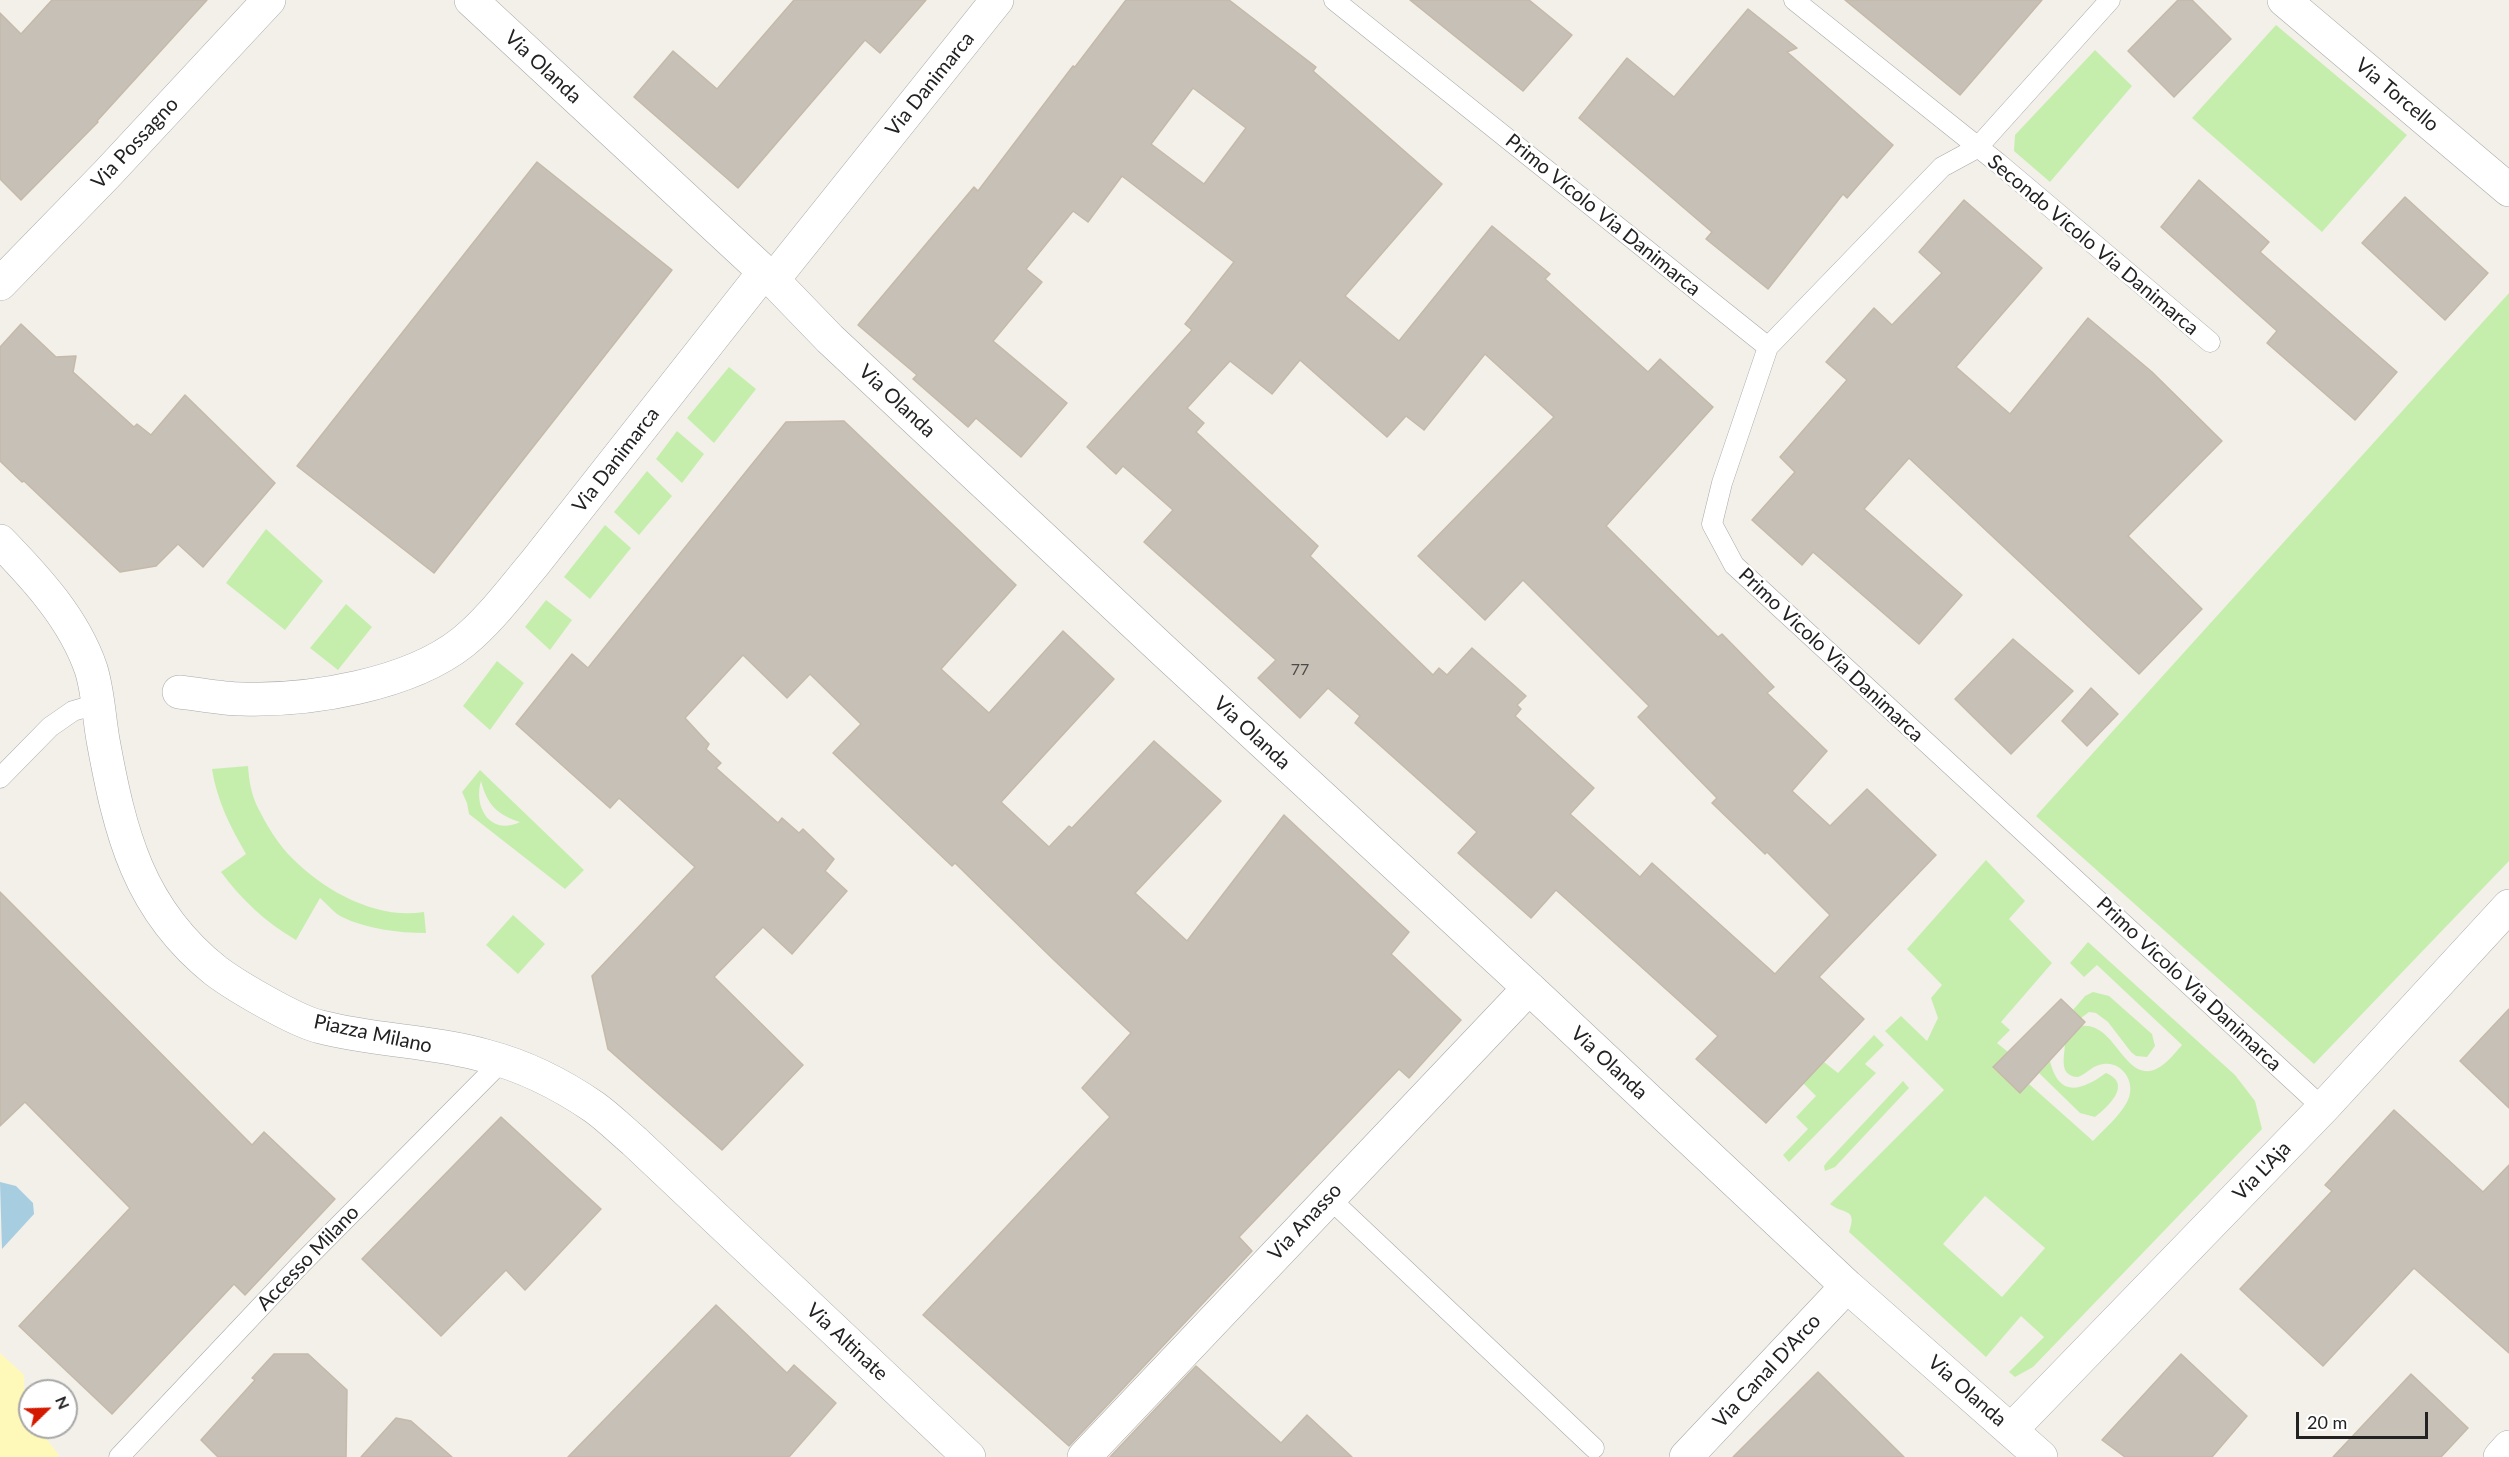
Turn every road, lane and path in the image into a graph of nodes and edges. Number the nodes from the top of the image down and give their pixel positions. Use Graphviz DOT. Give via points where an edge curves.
graph roads {
  1 [pos="269,0"];
  2 [pos="471,0"];
  3 [pos="997,0"];
  4 [pos="1334,0"];
  5 [pos="1794,0"];
  6 [pos="2110,0"];
  7 [pos="2284,0"];
  8 [pos="1977,148"];
  9 [pos="2509,190"];
  10 [pos="768,276"];
  11 [pos="0,284"];
  12 [pos="2210,342"];
  13 [pos="1768,346"];
  14 [pos="0,542"];
  15 [pos="178,692"];
  16 [pos="97,704"];
  17 [pos="0,778"];
  18 [pos="2509,906"];
  19 [pos="1529,988"];
  20 [pos="501,1062"];
  21 [pos="2323,1108"];
  22 [pos="1328,1197"];
  23 [pos="725,1227"];
  24 [pos="1846,1286"];
  25 [pos="2011,1430"];
  26 [pos="2509,1447"];
  27 [pos="1594,1448"];
  28 [pos="118,1457"];
  29 [pos="969,1457"];
  30 [pos="1084,1457"];
  31 [pos="1686,1457"];
  32 [pos="2041,1457"];
  33 [pos="2500,1457"];
  1 -- 11 [label="street, Via Possagno"];
  2 -- 10 [label="street, Via Olanda"];
  3 -- 10 [label="street, Via Danimarca"];
  4 -- 13 [label="lane, Primo Vicolo Via Danimarca"];
  5 -- 8 [label="lane, Secondo Vicolo Via Danimarca"];
  6 -- 8 [label="lane, Secondo Vicolo Via Danimarca"];
  7 -- 9 [label="street, Via Torcello"];
  8 -- 12 [label="lane, Secondo Vicolo Via Danimarca"];
  8 -- 13 [label="lane, Secondo Vicolo Via Danimarca" via="1942,167"];
  10 -- 15 [label="street, Via Danimarca" via="500,605 463,642 380,683 327,694 241,699"];
  10 -- 19 [label="street, Via Olanda" via="830,339"];
  13 -- 21 [label="lane, Primo Vicolo Via Danimarca" via="1712,524 1734,566"];
  14 -- 16 [label="street, Piazza Milano" via="32,573 59,608 91,670"];
  16 -- 17 [label="lane" via="73,711 50,727"];
  16 -- 20 [label="street, Piazza Milano" via="124,835 137,871 171,926 216,971 318,1027 487,1056"];
  18 -- 21 [label="street, Via L'Aja"];
  19 -- 22 [label="street, Via Anasso"];
  19 -- 24 [label="street, Via Olanda"];
  20 -- 23 [label="street, Piazza Milano" via="556,1084 595,1107"];
  20 -- 28 [label="lane, Accesso Milano" via="299,1266"];
  21 -- 25 [label="street, Via L'Aja"];
  22 -- 27 [label="lane"];
  22 -- 30 [label="street, Via Anasso"];
  23 -- 29 [label="street, Via Altinate"];
  24 -- 25 [label="street, Via Olanda"];
  24 -- 31 [label="street, Via Canal D'Arco"];
  25 -- 32 [label="street, Via Olanda"];
  26 -- 33 [label="street"];
}
